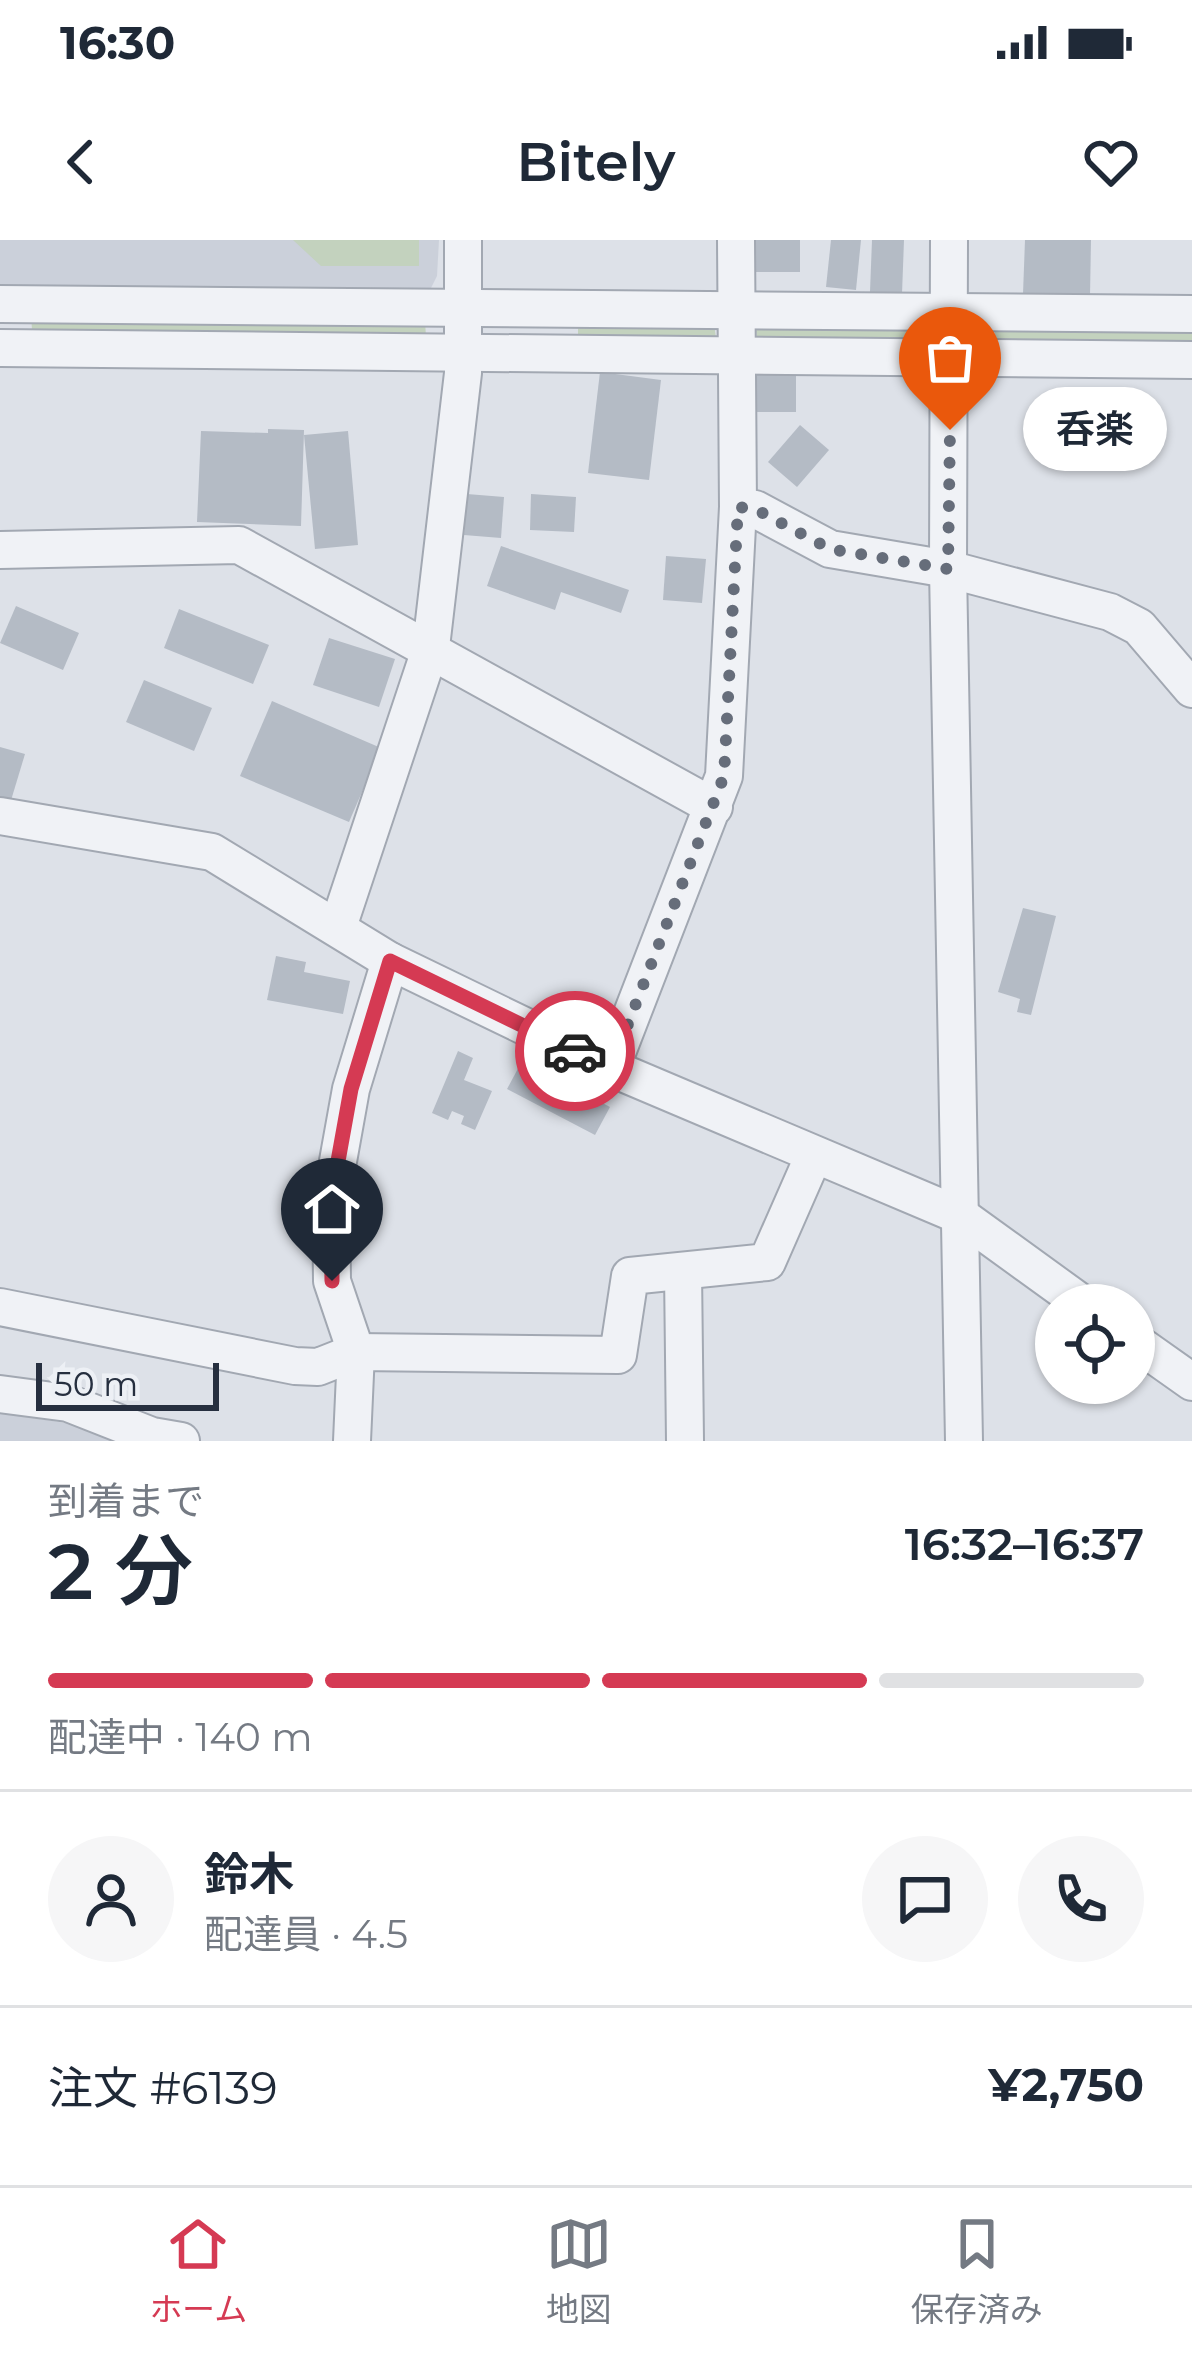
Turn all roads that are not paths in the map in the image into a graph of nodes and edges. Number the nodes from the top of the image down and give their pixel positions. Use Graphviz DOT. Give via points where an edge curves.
graph roads {
  1 [pos="463,240"];
  2 [pos="736,240"];
  3 [pos="950,240"];
  4 [pos="0,304"];
  5 [pos="463,308"];
  6 [pos="736,310"];
  7 [pos="951,311"];
  8 [pos="1192,314"];
  9 [pos="0,348"];
  10 [pos="463,354"];
  11 [pos="739,355"];
  12 [pos="951,358"];
  13 [pos="1192,360"];
  14 [pos="738,507"];
  15 [pos="0,550"];
  16 [pos="948,569"];
  17 [pos="431,647"];
  18 [pos="1192,689"];
  19 [pos="714,807"];
  20 [pos="0,817"];
  21 [pos="338,927"];
  22 [pos="390,961"];
  23 [pos="611,1068"];
  24 [pos="814,1155"];
  25 [pos="961,1216"];
  26 [pos="683,1270"];
  27 [pos="1055,1284"];
  28 [pos="0,1306"];
  29 [pos="356,1352"];
  30 [pos="1155,1356"];
  31 [pos="1192,1382"];
  32 [pos="0,1394"];
  33 [pos="181,1441"];
  34 [pos="352,1441"];
  35 [pos="685,1441"];
  36 [pos="964,1441"];
  1 -- 5 [label="street"];
  2 -- 6 [label="street"];
  3 -- 7 [label="street"];
  4 -- 5 [label="street"];
  5 -- 6 [label="street"];
  5 -- 10 [label="street"];
  6 -- 7 [label="street"];
  6 -- 11 [label="street"];
  7 -- 8 [label="street"];
  7 -- 12 [label="street"];
  9 -- 10 [label="street"];
  10 -- 11 [label="street"];
  10 -- 17 [label="street"];
  11 -- 12 [label="street"];
  11 -- 14 [label="street"];
  12 -- 13 [label="street"];
  12 -- 16 [label="street"];
  14 -- 16 [label="street" via="830,549"];
  14 -- 19 [label="street" via="724,776"];
  15 -- 17 [label="street" via="239,545"];
  16 -- 18 [label="street" via="1110,612 1139,628"];
  16 -- 25 [label="street"];
  17 -- 19 [label="street"];
  17 -- 21 [label="street"];
  19 -- 23 [label="street"];
  20 -- 21 [label="street" via="212,853"];
  21 -- 22 [label="street"];
  22 -- 23 [label="street"];
  22 -- 29 [label="street" via="351,1089 331,1200 332,1281"];
  23 -- 24 [label="street"];
  24 -- 25 [label="street"];
  24 -- 26 [label="street" via="767,1262"];
  25 -- 27 [label="street"];
  25 -- 36 [label="street"];
  26 -- 29 [label="street" via="630,1276 618,1355"];
  26 -- 35 [label="street"];
  28 -- 29 [label="street" via="295,1366 318,1367"];
  29 -- 34 [label="street"];
  30 -- 31 [label="street"];
  32 -- 33 [label="street" via="68,1403"];
}
